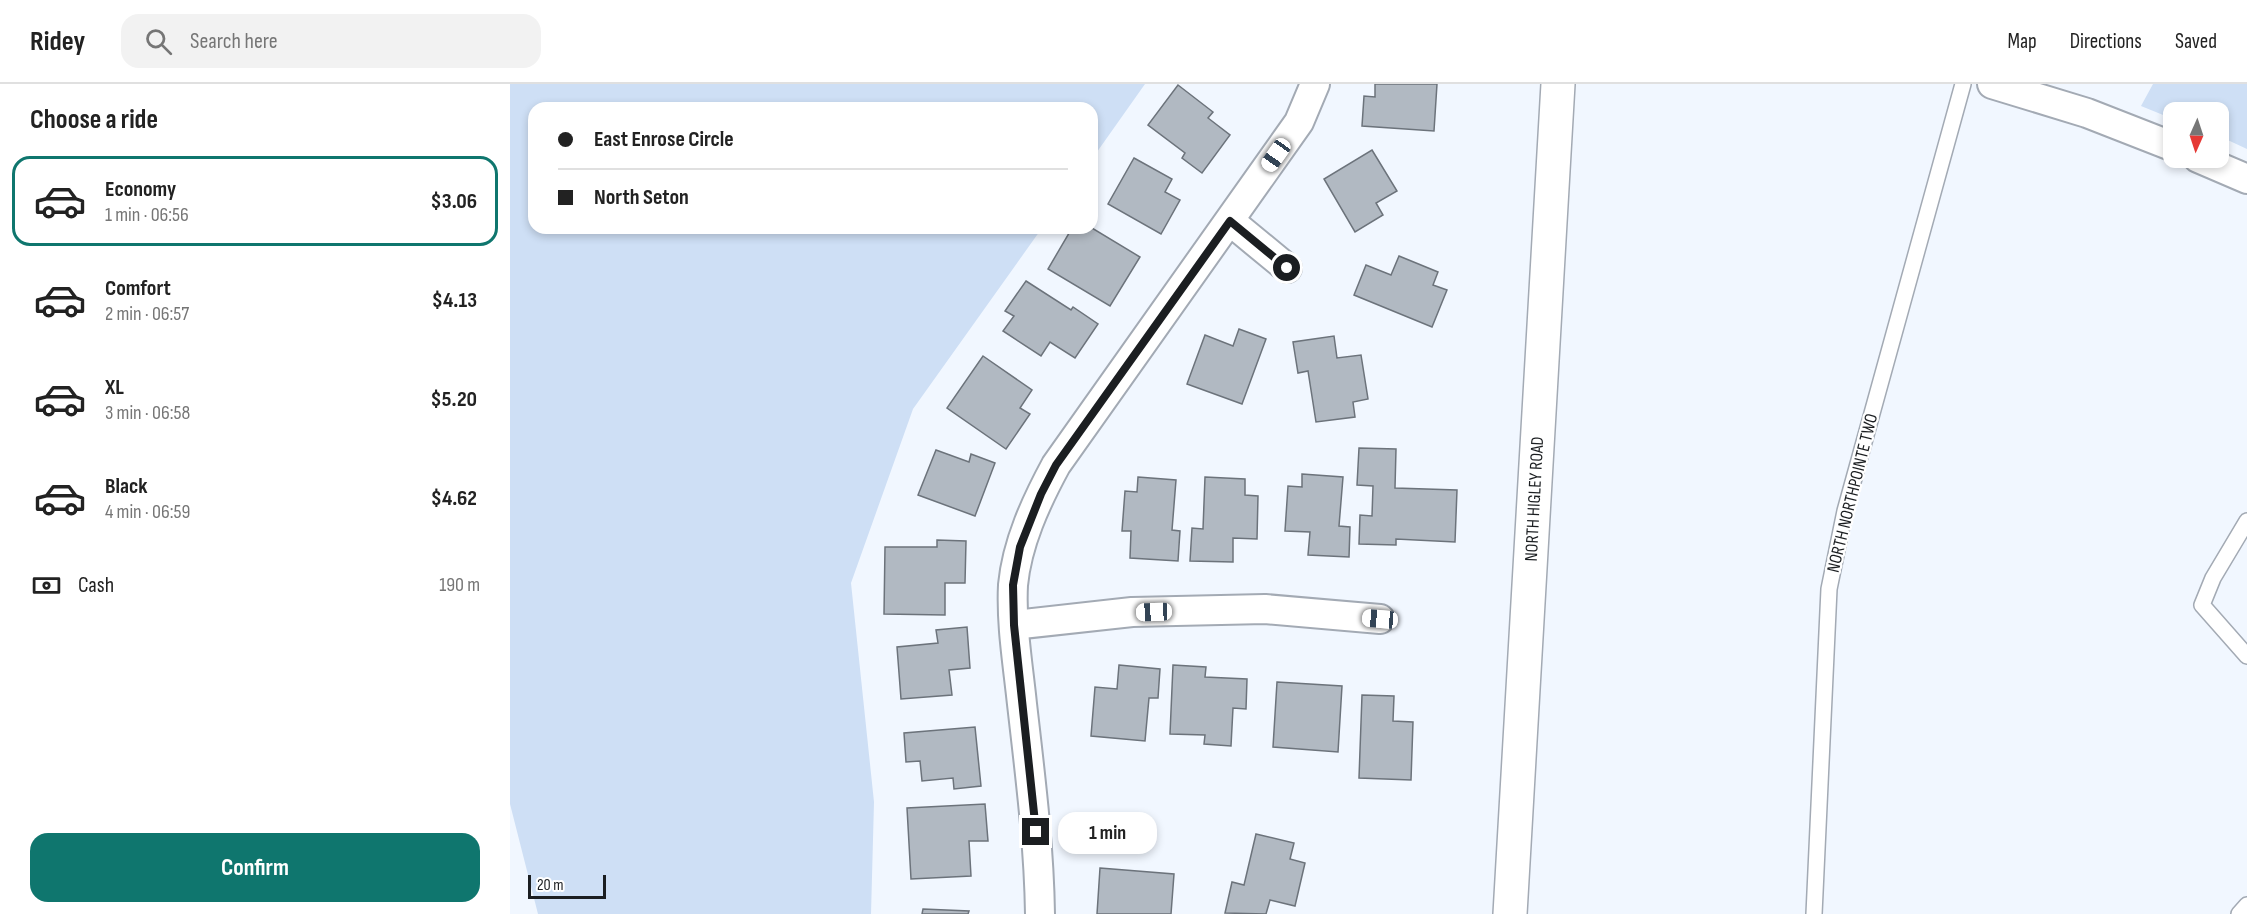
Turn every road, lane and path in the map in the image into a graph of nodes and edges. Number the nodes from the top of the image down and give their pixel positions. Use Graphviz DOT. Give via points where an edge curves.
graph roads {
  1 [pos="1315,84"];
  2 [pos="1558,84"];
  3 [pos="1963,84"];
  4 [pos="1992,84"];
  5 [pos="2163,143"];
  6 [pos="2221,168"];
  7 [pos="2247,179"];
  8 [pos="1230,221"];
  9 [pos="1287,268"];
  10 [pos="2247,521"];
  11 [pos="1380,619"];
  12 [pos="1014,625"];
  13 [pos="2247,656"];
  14 [pos="2247,905"];
  15 [pos="1040,914"];
  16 [pos="1510,914"];
  17 [pos="1814,914"];
  18 [pos="2239,914"];
  1 -- 8 [label="street" via="1299,122"];
  2 -- 16 [label="main road, NORTH HIGLEY ROAD"];
  3 -- 17 [label="lane, NORTH NORTHPOINTE TWO" via="1845,511 1829,589"];
  4 -- 5 [label="street" via="2087,113"];
  6 -- 7 [label="street"];
  8 -- 9 [label="street"];
  8 -- 12 [label="street" via="1056,465 1020,547 1013,585"];
  10 -- 13 [label="lane" via="2213,578 2202,605"];
  11 -- 12 [label="street" via="1265,609 1132,612"];
  12 -- 15 [label="street" via="1039,855"];
  14 -- 18 [label="lane"];
}
